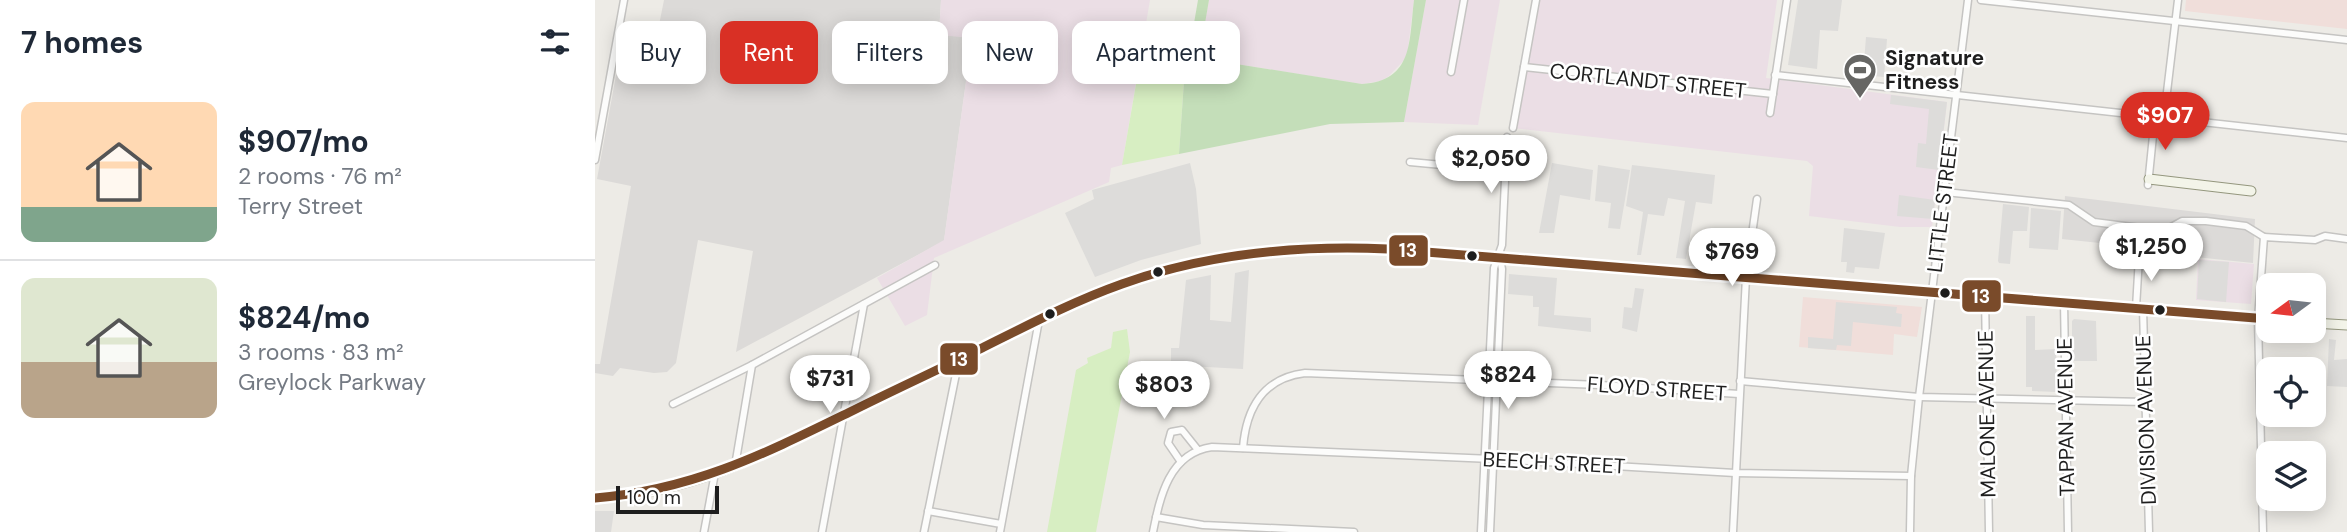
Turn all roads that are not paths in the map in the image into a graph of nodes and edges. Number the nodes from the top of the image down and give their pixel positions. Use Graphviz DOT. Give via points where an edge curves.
graph roads {
  1 [pos="624,0"];
  2 [pos="1464,0"];
  3 [pos="1536,0"];
  4 [pos="1787,0"];
  5 [pos="1968,0"];
  6 [pos="1981,0"];
  7 [pos="2178,0"];
  8 [pos="2175,20"];
  9 [pos="2347,40"];
  10 [pos="1524,67"];
  11 [pos="1451,72"];
  12 [pos="1776,75"];
  13 [pos="1773,94"];
  14 [pos="1957,94"];
  15 [pos="1770,113"];
  16 [pos="2155,116"];
  17 [pos="2164,117"];
  18 [pos="1513,128"];
  19 [pos="1507,137"];
  20 [pos="2347,138"];
  21 [pos="595,160"];
  22 [pos="1410,162"];
  23 [pos="1506,171"];
  24 [pos="2148,182"];
  25 [pos="2251,191"];
  26 [pos="1945,192"];
  27 [pos="1757,199"];
  28 [pos="2264,237"];
  29 [pos="2347,239"];
  30 [pos="1499,257"];
  31 [pos="2139,257"];
  32 [pos="935,265"];
  33 [pos="2264,273"];
  34 [pos="1746,277"];
  35 [pos="1932,292"];
  36 [pos="1985,296"];
  37 [pos="2064,302"];
  38 [pos="864,304"];
  39 [pos="2139,308"];
  40 [pos="2256,318"];
  41 [pos="1039,320"];
  42 [pos="2326,324"];
  43 [pos="2347,325"];
  44 [pos="2263,343"];
  45 [pos="959,359"];
  46 [pos="752,365"];
  47 [pos="1488,380"];
  48 [pos="1496,380"];
  49 [pos="1740,381"];
  50 [pos="1739,394"];
  51 [pos="1919,397"];
  52 [pos="1986,399"];
  53 [pos="2066,401"];
  54 [pos="2145,402"];
  55 [pos="673,404"];
  56 [pos="844,415"];
  57 [pos="1243,448"];
  58 [pos="1198,450"];
  59 [pos="1484,459"];
  60 [pos="1492,459"];
  61 [pos="1181,462"];
  62 [pos="735,466"];
  63 [pos="1735,472"];
  64 [pos="715,473"];
  65 [pos="1911,476"];
  66 [pos="595,498"];
  67 [pos="928,511"];
  68 [pos="1156,517"];
  69 [pos="1000,528"];
  70 [pos="704,532"];
  71 [pos="822,532"];
  72 [pos="924,532"];
  73 [pos="1153,532"];
  74 [pos="1355,532"];
  75 [pos="1481,532"];
  76 [pos="1490,532"];
  77 [pos="1733,532"];
  78 [pos="1910,532"];
  79 [pos="1989,532"];
  80 [pos="2068,532"];
  81 [pos="2149,532"];
  82 [pos="2263,532"];
  1 -- 21 [label="street"];
  2 -- 11 [label="street"];
  3 -- 10 [label="street"];
  4 -- 12 [label="street"];
  5 -- 14 [label="street, LITTLE STREET"];
  6 -- 8 [label="street"];
  7 -- 8 [label="street"];
  8 -- 9 [label="street"];
  8 -- 17 [label="street"];
  10 -- 13 [label="street, CORTLANDT STREET"];
  10 -- 18 [label="street"];
  12 -- 13 [label="street"];
  12 -- 14 [label="street, CORTLANDT STREET"];
  13 -- 15 [label="street"];
  14 -- 16 [label="street, CORTLANDT STREET"];
  14 -- 26 [label="street, LITTLE STREET"];
  16 -- 17 [label="street, CORTLANDT STREET"];
  16 -- 24 [label="street"];
  17 -- 20 [label="street, CORTLANDT STREET"];
  19 -- 23 [label="street"];
  22 -- 23 [label="street"];
  23 -- 30 [label="street"];
  24 -- 25 [label="main road"];
  26 -- 28 [label="street" via="2069,205 2094,222 2164,231 2182,221 2206,221 2246,226"];
  26 -- 35 [label="street, LITTLE STREET"];
  27 -- 34 [label="street"];
  28 -- 29 [label="street"];
  28 -- 33 [label="street"];
  30 -- 34 [label="main road"];
  30 -- 41 [label="main road" via="1344,247 1257,251 1141,277"];
  30 -- 47 [label="street" via="1494,269"];
  30 -- 48 [label="street"];
  31 -- 39 [label="street, DIVISION AVENUE"];
  32 -- 38 [label="street"];
  34 -- 35 [label="main road"];
  34 -- 49 [label="street"];
  35 -- 36 [label="main road"];
  35 -- 51 [label="street, LITTLE STREET"];
  36 -- 37 [label="main road"];
  36 -- 52 [label="street, MALONE AVENUE"];
  37 -- 39 [label="main road"];
  37 -- 53 [label="street, TAPPAN AVENUE"];
  38 -- 46 [label="street"];
  38 -- 56 [label="street"];
  39 -- 40 [label="main road"];
  39 -- 54 [label="street, DIVISION AVENUE"];
  41 -- 45 [label="main road"];
  41 -- 69 [label="street"];
  42 -- 43 [label="main road"];
  44 -- 82 [label="street"];
  45 -- 56 [label="main road"];
  45 -- 67 [label="street"];
  46 -- 55 [label="street"];
  46 -- 62 [label="street"];
  47 -- 48 [label="street, FLOYD STREET"];
  47 -- 57 [label="street, FLOYD STREET" via="1290,376 1270,385 1255,403"];
  47 -- 59 [label="street"];
  48 -- 50 [label="street, FLOYD STREET"];
  48 -- 60 [label="street"];
  49 -- 50 [label="street"];
  49 -- 51 [label="street, FLOYD STREET"];
  50 -- 63 [label="street"];
  51 -- 52 [label="street, FLOYD STREET"];
  51 -- 65 [label="street, LITTLE STREET"];
  52 -- 53 [label="street, FLOYD STREET"];
  52 -- 79 [label="street, MALONE AVENUE"];
  53 -- 54 [label="street, FLOYD STREET"];
  53 -- 80 [label="street, TAPPAN AVENUE"];
  54 -- 81 [label="street, DIVISION AVENUE"];
  56 -- 62 [label="main road"];
  56 -- 71 [label="street"];
  57 -- 58 [label="street, BEECH STREET"];
  57 -- 59 [label="street, BEECH STREET"];
  58 -- 61 [label="street"];
  58 -- 61 [label="street" via="1182,430 1171,432 1168,443"];
  59 -- 60 [label="street, BEECH STREET"];
  59 -- 75 [label="street"];
  60 -- 63 [label="street, BEECH STREET"];
  60 -- 76 [label="street"];
  61 -- 68 [label="street" via="1164,486"];
  62 -- 64 [label="main road"];
  63 -- 65 [label="street, BEECH STREET"];
  63 -- 77 [label="street"];
  64 -- 66 [label="main road" via="661,489"];
  64 -- 70 [label="street"];
  65 -- 78 [label="street, LITTLE STREET"];
  67 -- 69 [label="street"];
  67 -- 72 [label="street"];
  68 -- 73 [label="street"];
  68 -- 74 [label="street" via="1203,525"];
}
